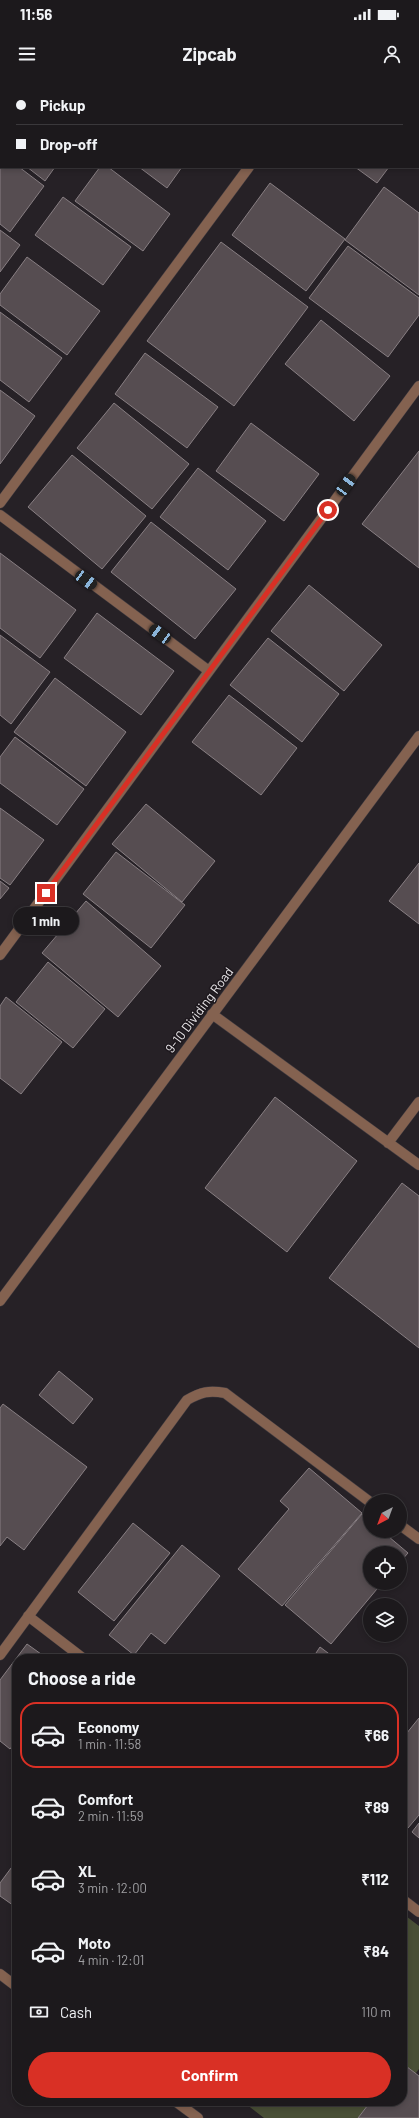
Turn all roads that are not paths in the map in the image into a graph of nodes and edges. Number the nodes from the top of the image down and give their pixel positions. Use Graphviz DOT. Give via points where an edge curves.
graph roads {
  1 [pos="248,168"];
  2 [pos="419,386"];
  3 [pos="0,503"];
  4 [pos="0,515"];
  5 [pos="209,671"];
  6 [pos="419,736"];
  7 [pos="0,955"];
  8 [pos="212,1014"];
  9 [pos="419,1102"];
  10 [pos="388,1143"];
  11 [pos="419,1166"];
  12 [pos="0,1300"];
  13 [pos="363,1497"];
  14 [pos="407,1530"];
  15 [pos="419,1539"];
  16 [pos="28,1616"];
  17 [pos="77,1654"];
  18 [pos="0,1655"];
  19 [pos="407,1903"];
  20 [pos="419,1912"];
  21 [pos="0,1974"];
  22 [pos="12,1983"];
  23 [pos="182,2106"];
  24 [pos="198,2118"];
  1 -- 3 [label="street"];
  2 -- 5 [label="street"];
  4 -- 5 [label="street"];
  5 -- 7 [label="street"];
  6 -- 8 [label="street, 9-10 Dividing Road"];
  8 -- 10 [label="street"];
  8 -- 12 [label="street, 9-10 Dividing Road"];
  9 -- 10 [label="street"];
  10 -- 11 [label="street"];
  13 -- 16 [label="street" via="225,1393 212,1390 200,1392 187,1400"];
  14 -- 15 [label="street"];
  16 -- 17 [label="street"];
  16 -- 18 [label="street"];
  19 -- 20 [label="street"];
  21 -- 22 [label="street"];
  23 -- 24 [label="street"];
}
